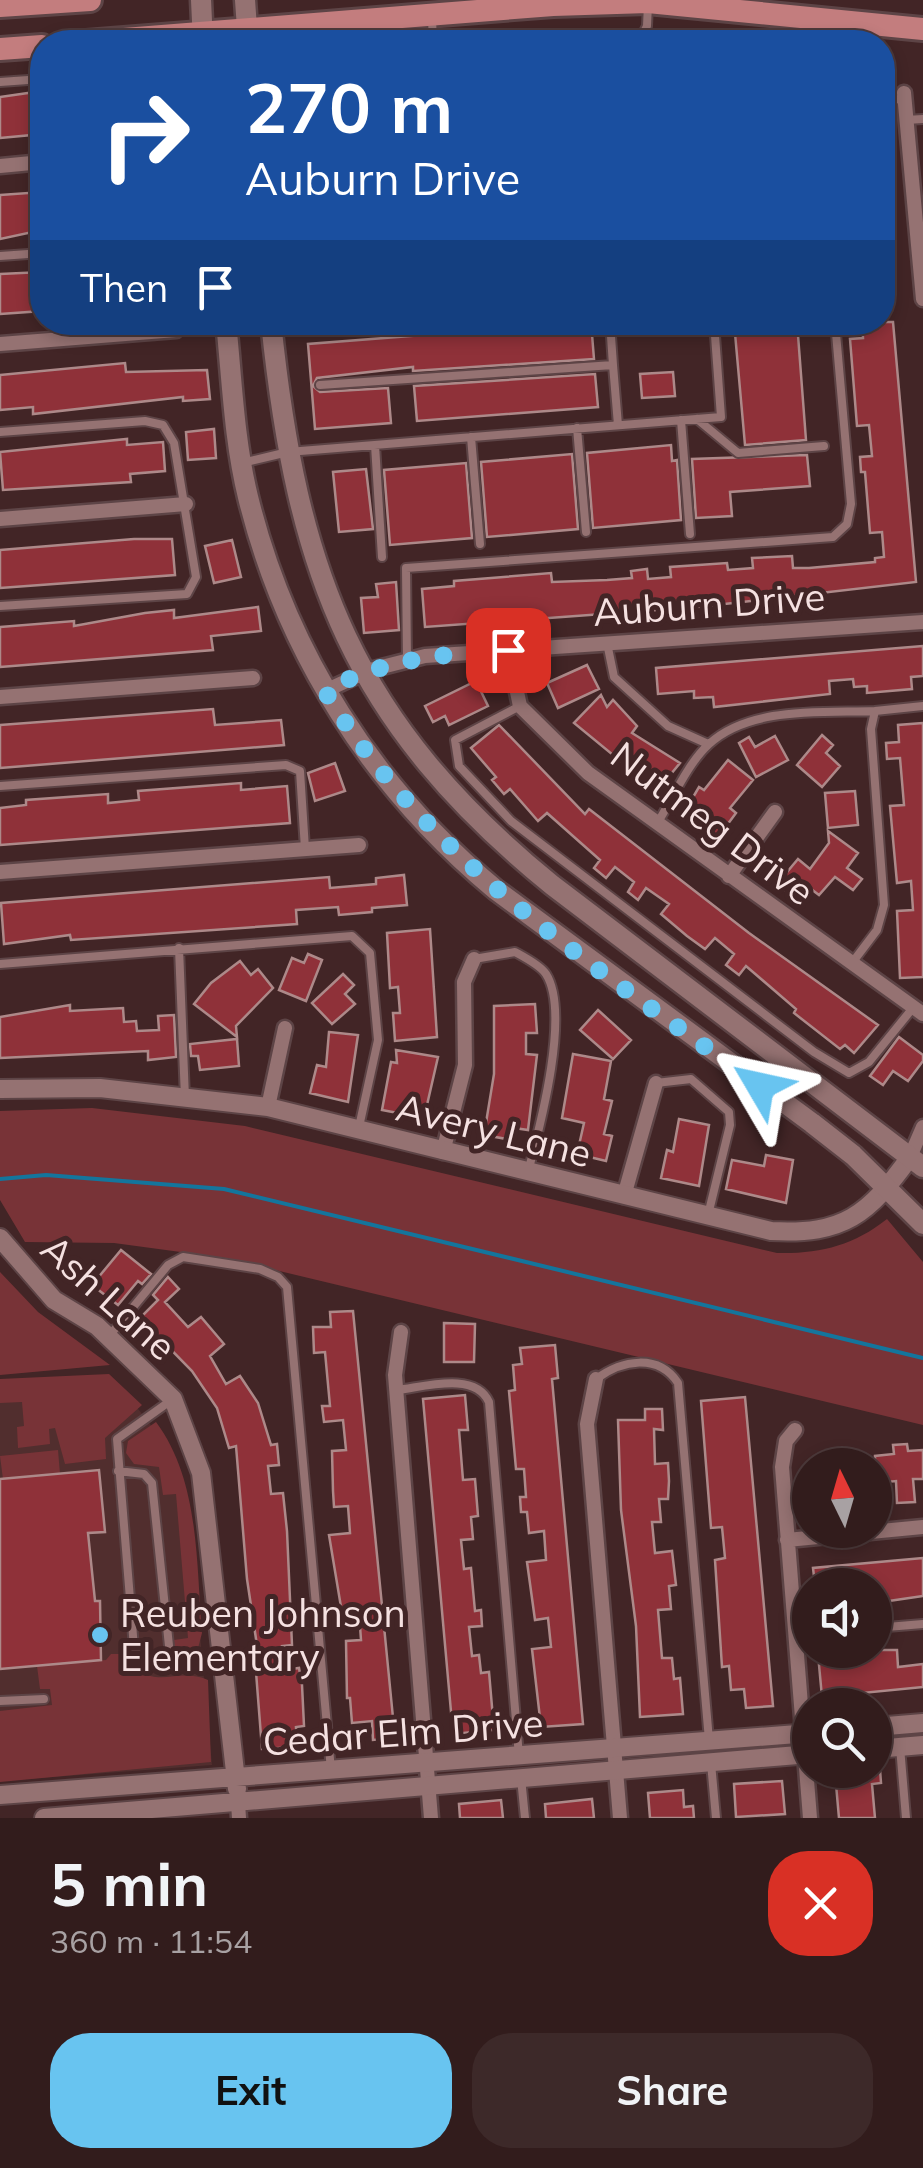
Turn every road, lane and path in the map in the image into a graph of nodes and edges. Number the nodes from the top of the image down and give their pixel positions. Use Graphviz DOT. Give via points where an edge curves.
graph roads {
  1 [pos="78,0"];
  2 [pos="90,0"];
  3 [pos="201,0"];
  4 [pos="245,0"];
  5 [pos="648,1"];
  6 [pos="0,6"];
  7 [pos="432,14"];
  8 [pos="923,29"];
  9 [pos="203,30"];
  10 [pos="247,30"];
  11 [pos="297,30"];
  12 [pos="433,30"];
  13 [pos="644,30"];
  14 [pos="30,47"];
  15 [pos="0,49"];
  16 [pos="30,79"];
  17 [pos="0,82"];
  18 [pos="904,96"];
  19 [pos="895,98"];
  20 [pos="923,119"];
  21 [pos="906,120"];
  22 [pos="30,163"];
  23 [pos="0,166"];
  24 [pos="30,254"];
  25 [pos="0,256"];
  26 [pos="923,299"];
  27 [pos="96,335"];
  28 [pos="227,335"];
  29 [pos="273,335"];
  30 [pos="611,335"];
  31 [pos="715,335"];
  32 [pos="836,335"];
  33 [pos="0,344"];
  34 [pos="613,365"];
  35 [pos="320,386"];
  36 [pos="698,418"];
  37 [pos="681,420"];
  38 [pos="618,425"];
  39 [pos="577,428"];
  40 [pos="0,432"];
  41 [pos="471,437"];
  42 [pos="374,445"];
  43 [pos="824,446"];
  44 [pos="288,452"];
  45 [pos="241,463"];
  46 [pos="186,504"];
  47 [pos="0,519"];
  48 [pos="586,532"];
  49 [pos="690,534"];
  50 [pos="480,544"];
  51 [pos="382,557"];
  52 [pos="0,606"];
  53 [pos="923,622"];
  54 [pos="607,643"];
  55 [pos="508,650"];
  56 [pos="407,661"];
  57 [pos="362,674"];
  58 [pos="253,678"];
  59 [pos="325,691"];
  60 [pos="0,697"];
  61 [pos="520,706"];
  62 [pos="923,706"];
  63 [pos="875,711"];
  64 [pos="708,744"];
  65 [pos="0,786"];
  66 [pos="776,812"];
  67 [pos="656,823"];
  68 [pos="359,844"];
  69 [pos="305,849"];
  70 [pos="0,872"];
  71 [pos="728,876"];
  72 [pos="179,948"];
  73 [pos="474,959"];
  74 [pos="0,964"];
  75 [pos="851,964"];
  76 [pos="918,1012"];
  77 [pos="285,1028"];
  78 [pos="656,1083"];
  79 [pos="0,1089"];
  80 [pos="185,1098"];
  81 [pos="268,1107"];
  82 [pos="923,1128"];
  83 [pos="358,1130"];
  84 [pos="443,1152"];
  85 [pos="916,1162"];
  86 [pos="528,1172"];
  87 [pos="888,1187"];
  88 [pos="624,1196"];
  89 [pos="708,1215"];
  90 [pos="923,1224"];
  91 [pos="0,1238"];
  92 [pos="401,1332"];
  93 [pos="109,1337"];
  94 [pos="596,1378"];
  95 [pos="396,1390"];
  96 [pos="173,1399"];
  97 [pos="795,1430"];
  98 [pos="118,1471"];
  99 [pos="923,1527"];
  100 [pos="788,1540"];
  101 [pos="792,1568"];
  102 [pos="923,1624"];
  103 [pos="892,1627"];
  104 [pos="223,1659"];
  105 [pos="171,1665"];
  106 [pos="44,1699"];
  107 [pos="0,1701"];
  108 [pos="923,1723"];
  109 [pos="892,1726"];
  110 [pos="792,1734"];
  111 [pos="709,1740"];
  112 [pos="923,1745"];
  113 [pos="900,1746"];
  114 [pos="892,1747"];
  115 [pos="614,1748"];
  116 [pos="792,1755"];
  117 [pos="519,1756"];
  118 [pos="711,1762"];
  119 [pos="426,1763"];
  120 [pos="616,1768"];
  121 [pos="331,1770"];
  122 [pos="236,1777"];
  123 [pos="521,1777"];
  124 [pos="428,1786"];
  125 [pos="809,1788"];
  126 [pos="42,1792"];
  127 [pos="0,1796"];
  128 [pos="239,1810"];
  129 [pos="143,1814"];
  130 [pos="44,1818"];
  131 [pos="430,1818"];
  132 [pos="525,1818"];
  133 [pos="620,1818"];
  134 [pos="716,1818"];
  135 [pos="810,1818"];
  136 [pos="906,1818"];
  1 -- 2 [label="main road"];
  1 -- 6 [label="main road"];
  3 -- 9 [label="main road"];
  4 -- 10 [label="main road"];
  5 -- 7 [label="main road"];
  5 -- 8 [label="main road"];
  5 -- 13 [label="lane"];
  7 -- 11 [label="main road"];
  7 -- 12 [label="lane"];
  14 -- 15 [label="main road"];
  16 -- 17 [label="lane"];
  18 -- 19 [label="lane"];
  18 -- 21 [label="street"];
  20 -- 21 [label="lane"];
  21 -- 26 [label="street"];
  22 -- 23 [label="street"];
  24 -- 25 [label="lane"];
  27 -- 33 [label="street"];
  28 -- 45 [label="main road"];
  29 -- 44 [label="main road"];
  30 -- 34 [label="lane"];
  31 -- 36 [label="lane" via="720,417"];
  32 -- 56 [label="lane" via="850,504 847,524 833,537 406,568"];
  34 -- 35 [label="lane"];
  34 -- 38 [label="lane"];
  36 -- 37 [label="lane"];
  36 -- 43 [label="lane" via="738,453"];
  37 -- 38 [label="lane"];
  37 -- 49 [label="lane"];
  38 -- 39 [label="lane"];
  39 -- 41 [label="lane"];
  39 -- 48 [label="lane"];
  40 -- 46 [label="lane" via="164,425"];
  41 -- 42 [label="lane"];
  41 -- 50 [label="lane"];
  42 -- 44 [label="lane"];
  42 -- 51 [label="lane"];
  44 -- 45 [label="lane"];
  44 -- 57 [label="main road" via="320,576"];
  45 -- 59 [label="main road" via="279,601"];
  46 -- 47 [label="street"];
  46 -- 52 [label="lane" via="196,576 187,594"];
  53 -- 54 [label="street, Auburn Drive"];
  54 -- 55 [label="street, Auburn Drive"];
  54 -- 64 [label="lane" via="614,677 668,726"];
  55 -- 56 [label="street, Auburn Drive"];
  55 -- 61 [label="street"];
  56 -- 57 [label="street, Auburn Drive"];
  57 -- 59 [label="street, Auburn Drive"];
  57 -- 85 [label="main road" via="428,765 520,859"];
  58 -- 60 [label="street"];
  59 -- 87 [label="main road" via="410,808 484,880"];
  61 -- 67 [label="street, Nutmeg Drive" via="588,772"];
  61 -- 76 [label="lane" via="455,740 459,766 542,845 849,1073 869,1062"];
  62 -- 63 [label="lane"];
  63 -- 64 [label="lane" via="784,715 738,726"];
  63 -- 75 [label="lane" via="884,905 877,930"];
  64 -- 67 [label="lane"];
  65 -- 69 [label="lane" via="286,766 300,771"];
  66 -- 71 [label="street"];
  67 -- 71 [label="street, Nutmeg Drive"];
  68 -- 69 [label="street"];
  69 -- 70 [label="street"];
  71 -- 75 [label="street, Nutmeg Drive"];
  72 -- 74 [label="lane"];
  72 -- 80 [label="lane"];
  72 -- 83 [label="lane" via="343,935 364,945 372,964 378,1040"];
  73 -- 84 [label="street" via="464,982 464,1065"];
  73 -- 86 [label="lane" via="515,952 546,974 550,987 553,1065"];
  75 -- 76 [label="street, Nutmeg Drive"];
  77 -- 81 [label="street"];
  78 -- 88 [label="street"];
  78 -- 89 [label="lane" via="691,1079 729,1112"];
  79 -- 80 [label="street, Avery Lane" via="100,1088"];
  80 -- 81 [label="street, Avery Lane"];
  81 -- 83 [label="street, Avery Lane"];
  82 -- 85 [label="street, Avery Lane"];
  83 -- 84 [label="street, Avery Lane"];
  84 -- 86 [label="street, Avery Lane"];
  85 -- 87 [label="street, Avery Lane"];
  86 -- 88 [label="street, Avery Lane"];
  87 -- 89 [label="street, Avery Lane" via="873,1205 822,1231 770,1231"];
  87 -- 90 [label="main road"];
  88 -- 89 [label="street, Avery Lane"];
  91 -- 93 [label="street, Ash Lane" via="54,1300"];
  92 -- 95 [label="street"];
  93 -- 96 [label="street, Ash Lane"];
  93 -- 121 [label="lane" via="168,1265 183,1257 260,1269 286,1287"];
  94 -- 111 [label="lane" via="645,1362 669,1371 678,1383"];
  94 -- 115 [label="street" via="587,1424"];
  95 -- 117 [label="lane" via="469,1384 489,1402"];
  95 -- 119 [label="street"];
  96 -- 98 [label="lane" via="117,1439"];
  96 -- 104 [label="street, Ash Lane" via="201,1473"];
  97 -- 100 [label="street" via="782,1467"];
  98 -- 105 [label="lane" via="144,1474 152,1483"];
  98 -- 105 [label="lane" via="134,1648 152,1666"];
  99 -- 100 [label="street"];
  100 -- 101 [label="street"];
  102 -- 103 [label="lane"];
  104 -- 105 [label="lane"];
  104 -- 122 [label="street, Ash Lane"];
  106 -- 107 [label="lane"];
  108 -- 109 [label="street"];
  110 -- 111 [label="street, Cedar Elm Drive"];
  111 -- 115 [label="street, Cedar Elm Drive"];
  112 -- 113 [label="street"];
  113 -- 114 [label="street"];
  113 -- 136 [label="lane"];
  115 -- 117 [label="street, Cedar Elm Drive"];
  115 -- 120 [label="street"];
  116 -- 118 [label="street, Cedar Elm Drive"];
  117 -- 119 [label="street, Cedar Elm Drive"];
  118 -- 120 [label="street, Cedar Elm Drive"];
  118 -- 134 [label="lane"];
  119 -- 121 [label="street, Cedar Elm Drive"];
  119 -- 124 [label="street"];
  120 -- 123 [label="street, Cedar Elm Drive"];
  120 -- 133 [label="street"];
  121 -- 122 [label="street, Cedar Elm Drive"];
  122 -- 126 [label="street, Cedar Elm Drive"];
  122 -- 128 [label="street, Ash Lane"];
  123 -- 124 [label="street, Cedar Elm Drive"];
  123 -- 132 [label="lane"];
  124 -- 128 [label="street, Cedar Elm Drive"];
  124 -- 131 [label="street"];
  125 -- 135 [label="street"];
  126 -- 127 [label="street, Cedar Elm Drive"];
  126 -- 130 [label="street"];
  128 -- 129 [label="street, Cedar Elm Drive"];
  129 -- 130 [label="street, Cedar Elm Drive"];
}
